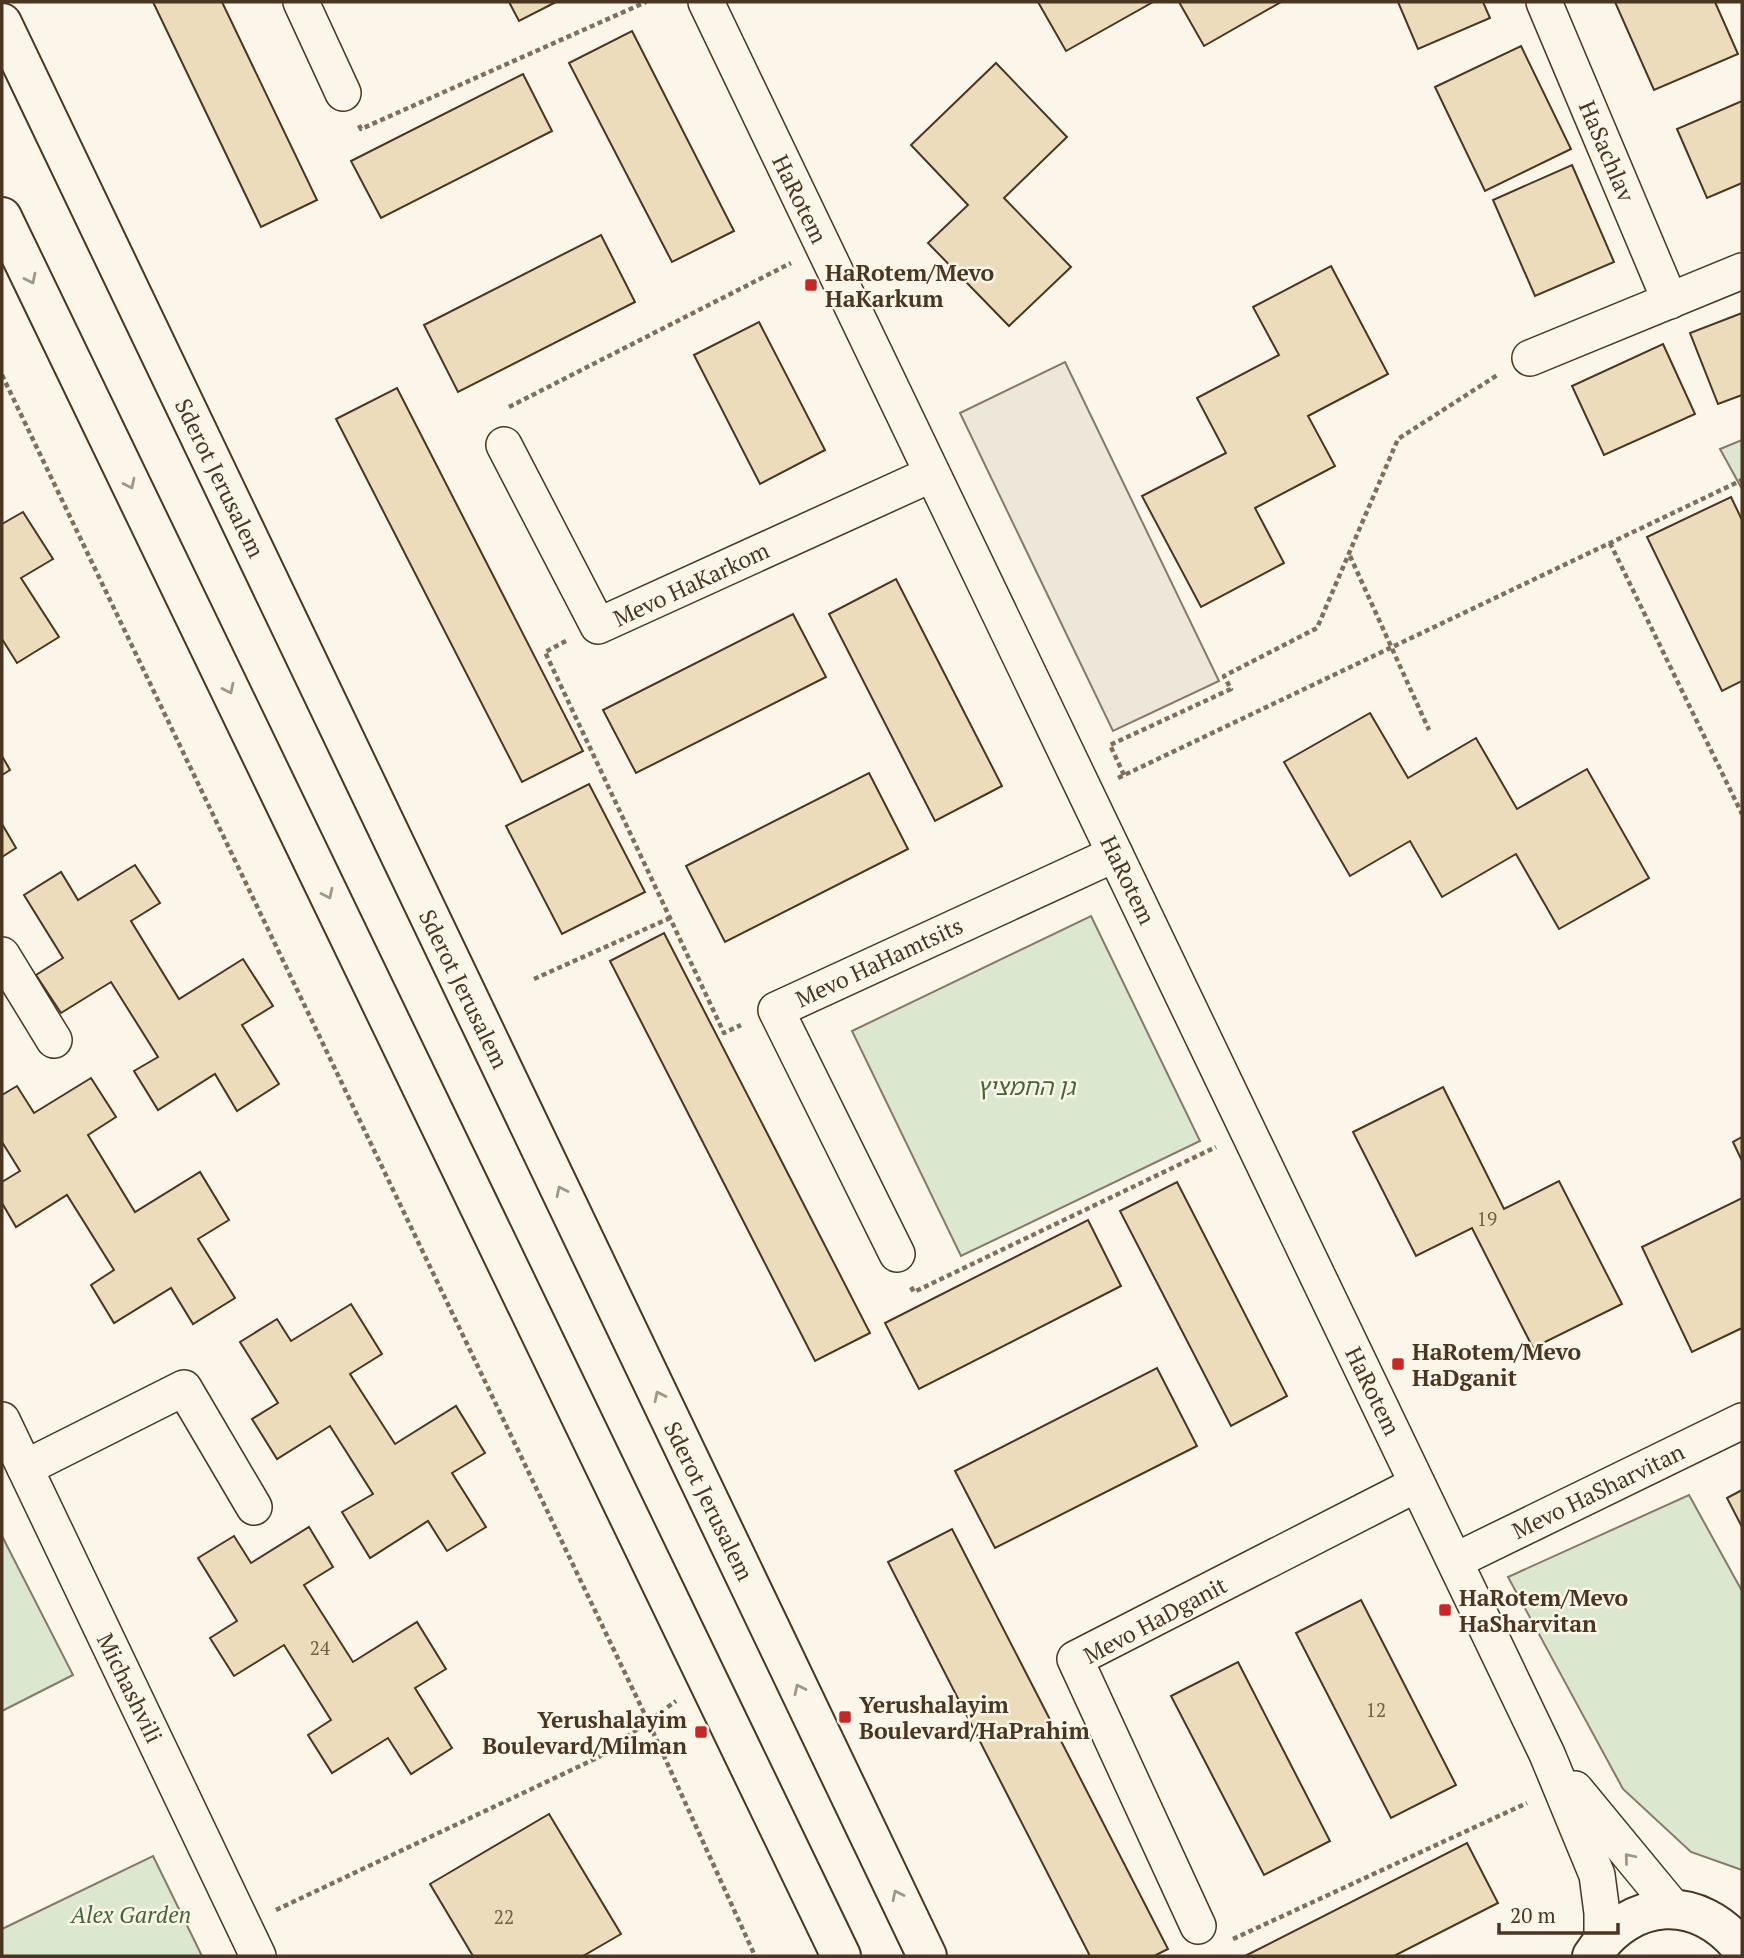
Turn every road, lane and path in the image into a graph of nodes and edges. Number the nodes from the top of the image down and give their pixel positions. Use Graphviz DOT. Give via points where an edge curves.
graph roads {
  1 [pos="301,2"];
  2 [pos="646,2"];
  3 [pos="1544,2"];
  4 [pos="712,4"];
  5 [pos="2,23"];
  6 [pos="343,93"];
  7 [pos="2,217"];
  8 [pos="823,247"];
  9 [pos="1742,271"];
  10 [pos="1670,301"];
  11 [pos="1516,365"];
  12 [pos="2,374"];
  13 [pos="504,445"];
  14 [pos="932,474"];
  15 [pos="1742,480"];
  16 [pos="1610,543"];
  17 [pos="1350,555"];
  18 [pos="598,626"];
  19 [pos="1392,648"];
  20 [pos="1429,730"];
  21 [pos="1124,775"];
  22 [pos="1085,792"];
  23 [pos="1742,814"];
  24 [pos="1115,854"];
  25 [pos="670,918"];
  26 [pos="2,956"];
  27 [pos="534,979"];
  28 [pos="776,1010"];
  29 [pos="54,1040"];
  30 [pos="1248,1132"];
  31 [pos="897,1254"];
  32 [pos="2,1420"];
  33 [pos="1742,1421"];
  34 [pos="24,1468"];
  35 [pos="1417,1484"];
  36 [pos="254,1507"];
  37 [pos="1455,1562"];
  38 [pos="707,1678"];
  39 [pos="648,1721"];
  40 [pos="1547,1754"];
  41 [pos="1561,1787"];
  42 [pos="1674,1909"];
  43 [pos="1727,1922"];
  44 [pos="1198,1926"];
  45 [pos="251,1941"];
  46 [pos="1597,1949"];
  47 [pos="1742,1949"];
  48 [pos="754,1956"];
  49 [pos="841,1956"];
  50 [pos="927,1956"];
  1 -- 6 [label="street"];
  2 -- 6 [label="path" via="361,129"];
  3 -- 10 [label="street, HaSachlav"];
  4 -- 8 [label="street, HaRotem"];
  50 -- 5 [label="main road, Sderot Jerusalem, one-way"];
  7 -- 38 [label="main road, one-way"];
  8 -- 13 [label="path" via="490,416"];
  8 -- 14 [label="street, HaRotem"];
  9 -- 10 [label="street"];
  10 -- 11 [label="street"];
  11 -- 17 [label="path" via="1398,439"];
  12 -- 39 [label="path"];
  13 -- 18 [label="street, Mevo HaKarkom"];
  14 -- 18 [label="street, Mevo HaKarkom"];
  14 -- 22 [label="street, HaRotem"];
  15 -- 16 [label="path"];
  16 -- 19 [label="path"];
  16 -- 23 [label="path"];
  17 -- 19 [label="path"];
  17 -- 21 [label="path" via="1317,628 1224,676 1231,688 1110,745"];
  18 -- 25 [label="path" via="545,652"];
  19 -- 20 [label="path"];
  19 -- 21 [label="path"];
  21 -- 22 [label="path"];
  22 -- 24 [label="street, HaRotem"];
  24 -- 28 [label="street, Mevo HaHamtsits"];
  24 -- 30 [label="street, HaRotem"];
  25 -- 27 [label="path"];
  25 -- 28 [label="path" via="724,1033"];
  26 -- 29 [label="street"];
  28 -- 31 [label="street, Mevo HaHamtsits"];
  30 -- 31 [label="path" via="914,1292"];
  30 -- 35 [label="street, HaRotem"];
  32 -- 34 [label="street, Michashvili"];
  33 -- 37 [label="street, Mevo HaSharvitan"];
  34 -- 36 [label="street" via="184,1388"];
  34 -- 45 [label="street, Michashvili"];
  35 -- 37 [label="street, HaRotem"];
  35 -- 44 [label="street, Mevo HaDganit" via="1075,1659"];
  37 -- 40 [label="street, HaRotem"];
  38 -- 39 [label="path"];
  38 -- 49 [label="main road"];
  39 -- 45 [label="path" via="599,1757"];
  39 -- 48 [label="path"];
  40 -- 41 [label="street, HaRotem"];
  42 -- 40 [label="street, HaRotem, one-way"];
  41 -- 44 [label="path" via="1209,1950"];
  41 -- 46 [label="street, HaRotem" via="1597,1875 1602,1913"];
  42 -- 43 [label="main road"];
  42 -- 46 [label="main road" via="1634,1916 1616,1926"];
  43 -- 47 [label="main road"];
}
